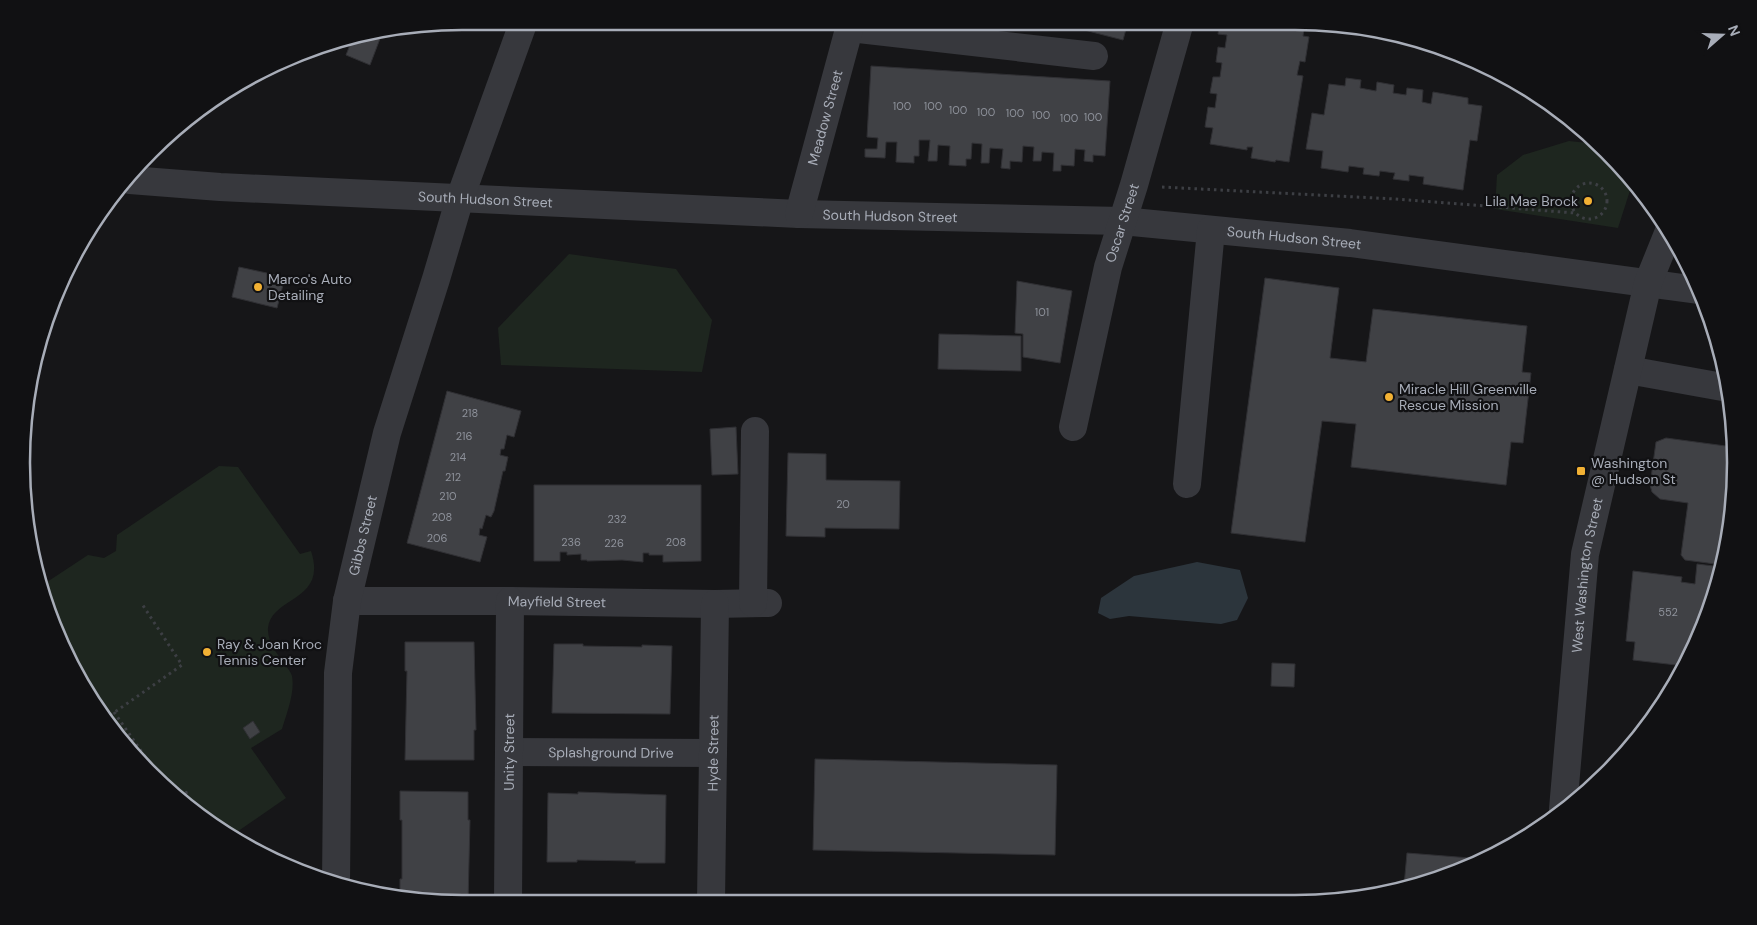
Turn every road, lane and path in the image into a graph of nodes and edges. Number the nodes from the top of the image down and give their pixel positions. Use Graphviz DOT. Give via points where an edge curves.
graph roads {
  1 [pos="521,30"];
  2 [pos="850,30"];
  3 [pos="935,30"];
  4 [pos="1178,30"];
  5 [pos="986,33"];
  6 [pos="1094,56"];
  7 [pos="134,180"];
  8 [pos="1154,186"];
  9 [pos="460,198"];
  10 [pos="799,214"];
  11 [pos="1575,214"];
  12 [pos="1122,221"];
  13 [pos="1212,230"];
  14 [pos="1665,240"];
  15 [pos="1648,283"];
  16 [pos="1690,289"];
  17 [pos="1628,370"];
  18 [pos="1720,387"];
  19 [pos="1073,427"];
  20 [pos="755,431"];
  21 [pos="1187,484"];
  22 [pos="347,601"];
  23 [pos="510,601"];
  24 [pos="142,604"];
  25 [pos="715,604"];
  26 [pos="114,712"];
  27 [pos="111,714"];
  28 [pos="509,752"];
  29 [pos="713,753"];
  30 [pos="144,755"];
  31 [pos="188,792"];
  32 [pos="184,793"];
  33 [pos="1564,801"];
  34 [pos="336,876"];
  35 [pos="508,895"];
  36 [pos="711,895"];
  1 -- 9 [label="street, Gibbs Street"];
  2 -- 10 [label="street, Meadow Street"];
  3 -- 5 [label="street"];
  4 -- 12 [label="street, Oscar Street"];
  5 -- 6 [label="street"];
  7 -- 9 [label="street, South Hudson Street"];
  8 -- 11 [label="path" via="1394,199"];
  9 -- 10 [label="street, South Hudson Street"];
  9 -- 22 [label="street, Gibbs Street" via="388,433"];
  10 -- 12 [label="street, South Hudson Street"];
  11 -- 11 [label="path" via="1590,220 1603,214 1608,199 1605,192 1591,183 1575,189 1571,197"];
  12 -- 13 [label="street, South Hudson Street"];
  12 -- 19 [label="street, Oscar Street" via="1106,275"];
  13 -- 15 [label="street, South Hudson Street" via="1350,243"];
  13 -- 21 [label="street"];
  14 -- 15 [label="street, West Washington Street"];
  15 -- 16 [label="street, South Hudson Street"];
  15 -- 17 [label="street, West Washington Street"];
  17 -- 18 [label="street"];
  17 -- 33 [label="street, West Washington Street" via="1584,554"];
  20 -- 25 [label="street, Mayfield Street" via="760,603"];
  22 -- 23 [label="street, Mayfield Street"];
  22 -- 34 [label="street, Gibbs Street" via="338,673"];
  23 -- 25 [label="street, Mayfield Street"];
  23 -- 28 [label="street, Unity Street"];
  24 -- 26 [label="path" via="182,665"];
  25 -- 29 [label="street, Hyde Street"];
  26 -- 27 [label="path"];
  26 -- 30 [label="path"];
  28 -- 29 [label="street, Splashground Drive"];
  28 -- 35 [label="street, Unity Street"];
  29 -- 36 [label="street, Hyde Street"];
  31 -- 32 [label="path"];
}
